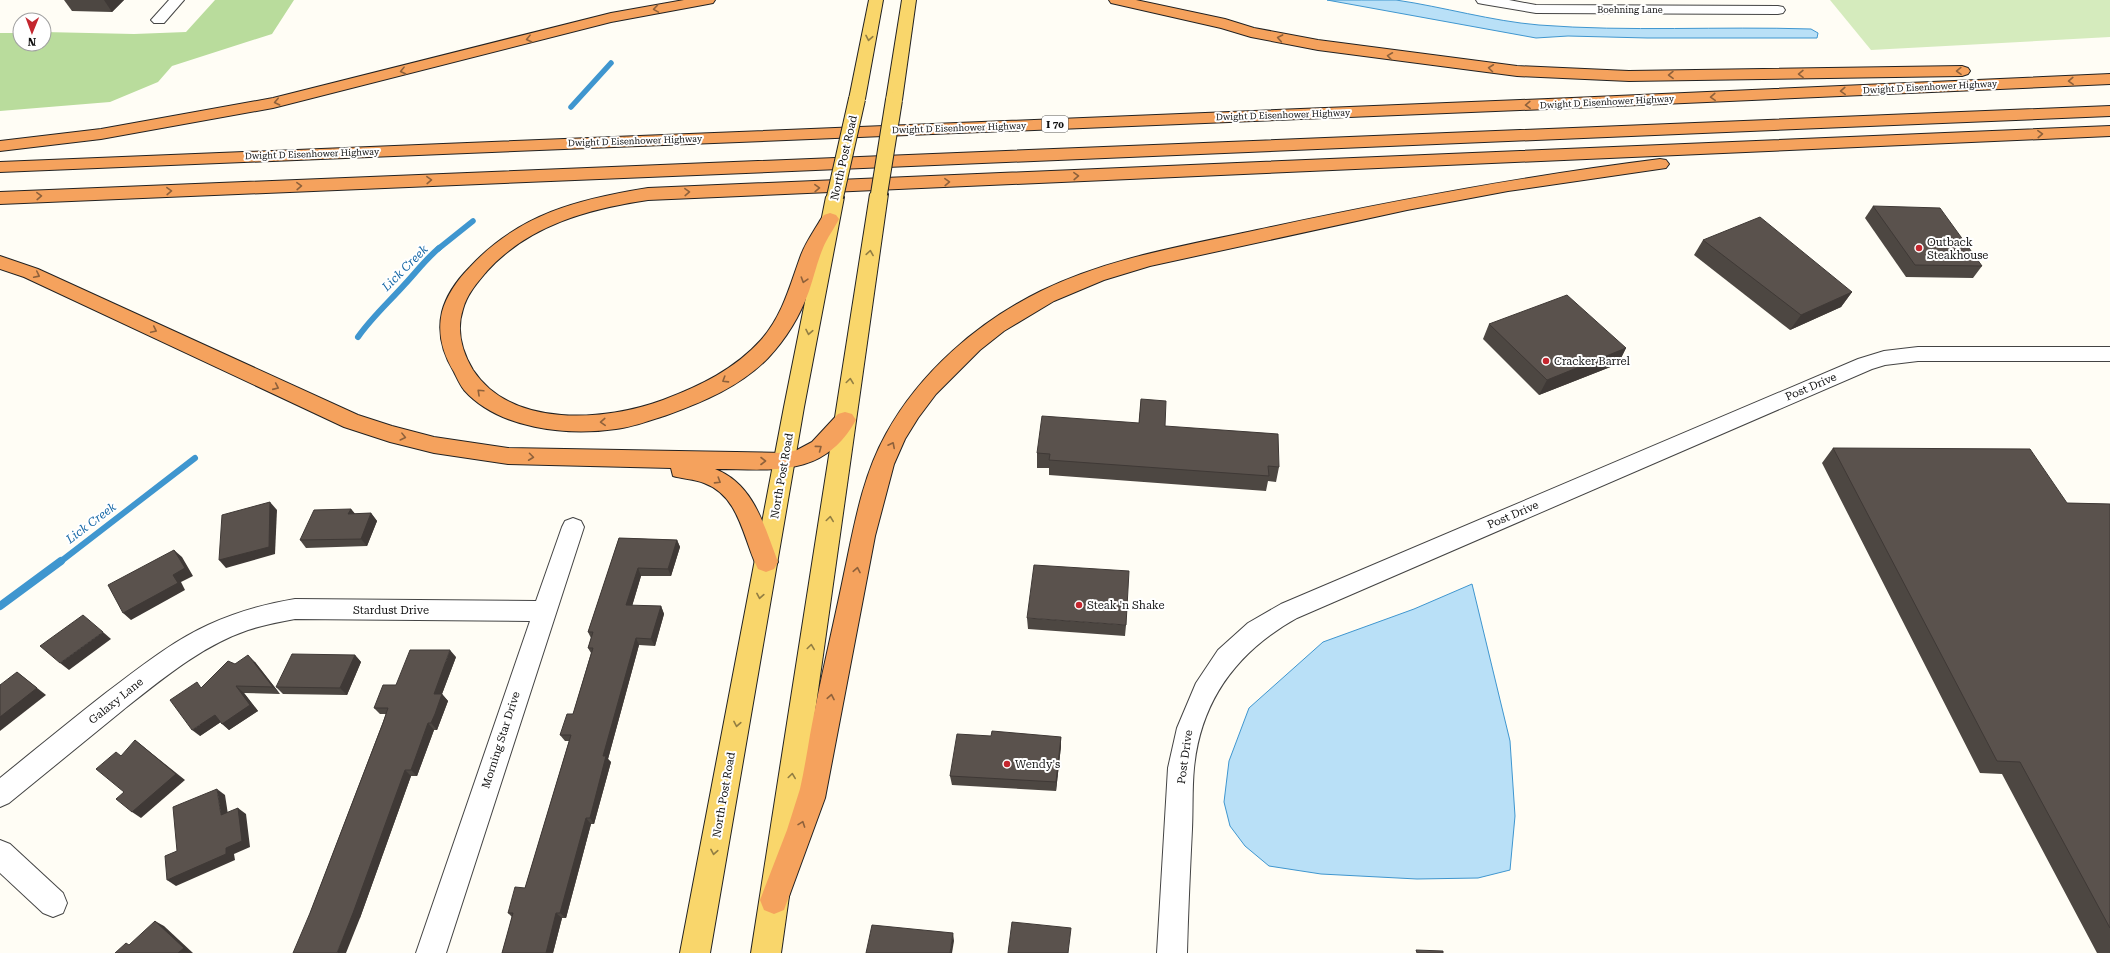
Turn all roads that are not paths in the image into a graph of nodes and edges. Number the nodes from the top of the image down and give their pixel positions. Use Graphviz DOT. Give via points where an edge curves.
graph roads {
  1 [pos="177,0"];
  2 [pos="708,0"];
  3 [pos="876,0"];
  4 [pos="909,0"];
  5 [pos="1116,0"];
  6 [pos="1483,0"];
  7 [pos="1778,10"];
  8 [pos="159,20"];
  9 [pos="2110,68"];
  10 [pos="2110,79"];
  11 [pos="2110,111"];
  12 [pos="2110,130"];
  13 [pos="2001,136"];
  14 [pos="0,146"];
  15 [pos="0,167"];
  16 [pos="0,198"];
  17 [pos="830,219"];
  18 [pos="0,262"];
  19 [pos="2110,354"];
  20 [pos="845,420"];
  21 [pos="626,460"];
  22 [pos="785,461"];
  23 [pos="573,527"];
  24 [pos="766,562"];
  25 [pos="544,611"];
  26 [pos="240,622"];
  27 [pos="0,794"];
  28 [pos="0,854"];
  29 [pos="774,900"];
  30 [pos="53,903"];
  31 [pos="431,953"];
  32 [pos="695,953"];
  33 [pos="766,953"];
  34 [pos="1172,953"];
  1 -- 8 [label="street"];
  2 -- 14 [label="highway, one-way" via="611,18 273,103 109,133"];
  3 -- 17 [label="main road, North Post Road, one-way, bridge"];
  20 -- 4 [label="main road, one-way, bridge"];
  9 -- 5 [label="highway, one-way" via="1629,76 1516,71 1318,45"];
  6 -- 7 [label="street, Boehning Lane" via="1536,9"];
  10 -- 15 [label="highway, Dwight D Eisenhower Highway / I 70, one-way"];
  16 -- 11 [label="highway, one-way"];
  13 -- 12 [label="highway, one-way"];
  17 -- 13 [label="highway, one-way" via="813,249 802,286 786,319 769,344 743,369 718,384 689,399 651,413 617,421 584,423 551,422 523,414 487,399 470,382 452,349 452,312 464,286 485,261 513,237 548,218 618,198 648,194"];
  29 -- 13 [label="highway, one-way" via="809,805 862,542 884,461 912,413 941,375 962,354 1022,310 1070,285 1129,265 1448,195 1677,162"];
  17 -- 22 [label="main road, North Post Road, one-way"];
  18 -- 21 [label="highway, one-way" via="31,272 335,414 390,434 434,445 508,456"];
  19 -- 34 [label="street, Post Drive" via="1918,354 1884,358 1864,364 1289,611 1257,630 1232,652 1206,687 1185,742 1181,768"];
  22 -- 20 [label="highway, one-way" via="800,458 821,448"];
  29 -- 20 [label="main road, one-way"];
  21 -- 22 [label="highway, one-way"];
  21 -- 24 [label="highway, one-way" via="709,475 734,490 747,511"];
  22 -- 24 [label="main road, North Post Road"];
  23 -- 25 [label="street, Morning Star Drive"];
  24 -- 32 [label="main road, North Post Road, one-way"];
  25 -- 26 [label="street, Stardust Drive" via="295,609 269,613"];
  25 -- 31 [label="street, Morning Star Drive"];
  26 -- 27 [label="street, Galaxy Lane" via="202,638 165,662"];
  28 -- 30 [label="street"];
  29 -- 33 [label="main road"];
}
